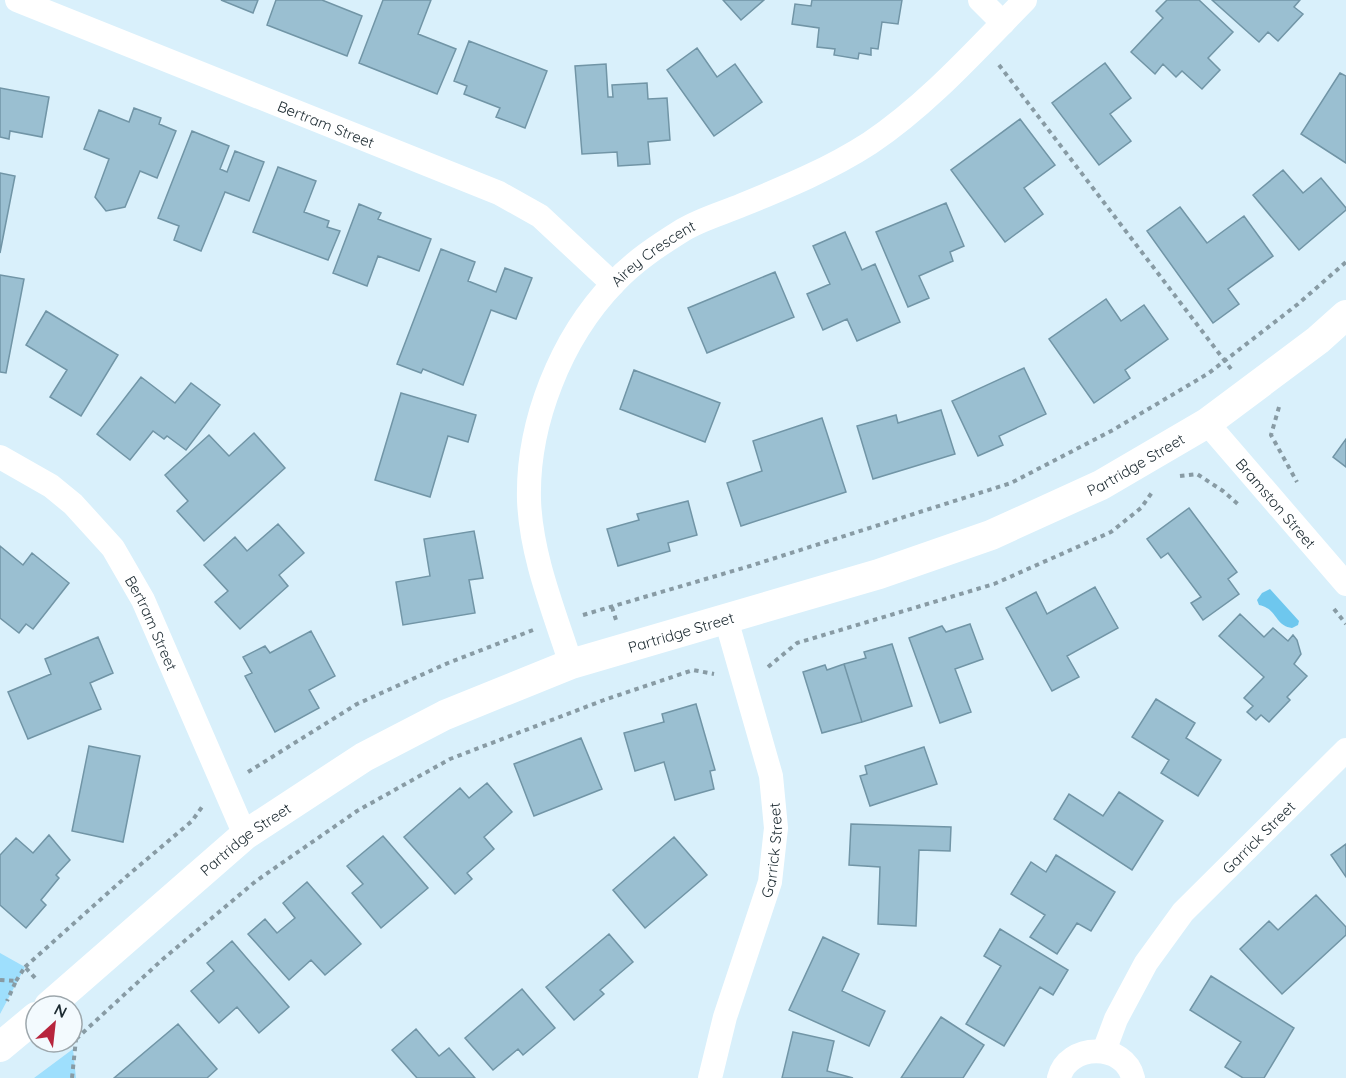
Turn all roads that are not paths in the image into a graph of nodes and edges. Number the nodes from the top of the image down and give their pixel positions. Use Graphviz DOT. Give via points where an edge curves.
graph roads {
  1 [pos="17,0"];
  2 [pos="980,0"];
  3 [pos="1025,0"];
  4 [pos="1003,22"];
  5 [pos="613,284"];
  6 [pos="1346,315"];
  7 [pos="1207,423"];
  8 [pos="0,457"];
  9 [pos="1346,584"];
  10 [pos="726,619"];
  11 [pos="571,664"];
  12 [pos="1346,750"];
  13 [pos="245,835"];
  14 [pos="63,994"];
  15 [pos="24,1027"];
  16 [pos="0,1047"];
  17 [pos="1104,1051"];
  18 [pos="710,1078"];
  19 [pos="1059,1078"];
  20 [pos="1133,1078"];
  1 -- 5 [label="street, Bertram Street" via="500,193 540,216"];
  2 -- 4 [label="street"];
  3 -- 4 [label="street, Airey Crescent"];
  4 -- 5 [label="street, Airey Crescent" via="931,95 870,143 805,180 685,229"];
  5 -- 11 [label="street, Airey Crescent" via="562,357 534,442 529,500 537,556"];
  6 -- 7 [label="street, Partridge Street"];
  7 -- 9 [label="street, Bramston Street"];
  7 -- 10 [label="street, Partridge Street" via="1101,485 991,535"];
  8 -- 13 [label="street, Bertram Street" via="51,486 113,548 143,600"];
  10 -- 11 [label="street, Partridge Street"];
  10 -- 18 [label="street, Garrick Street" via="771,776 776,828 770,882 725,1017"];
  11 -- 13 [label="street, Partridge Street" via="445,715 364,757"];
  12 -- 17 [label="street, Garrick Street" via="1183,912 1146,963"];
  13 -- 14 [label="street, Partridge Street"];
  15 -- 16 [label="street"];
  17 -- 19 [label="street" via="1087,1051 1071,1059"];
  17 -- 20 [label="street" via="1121,1058"];
}
